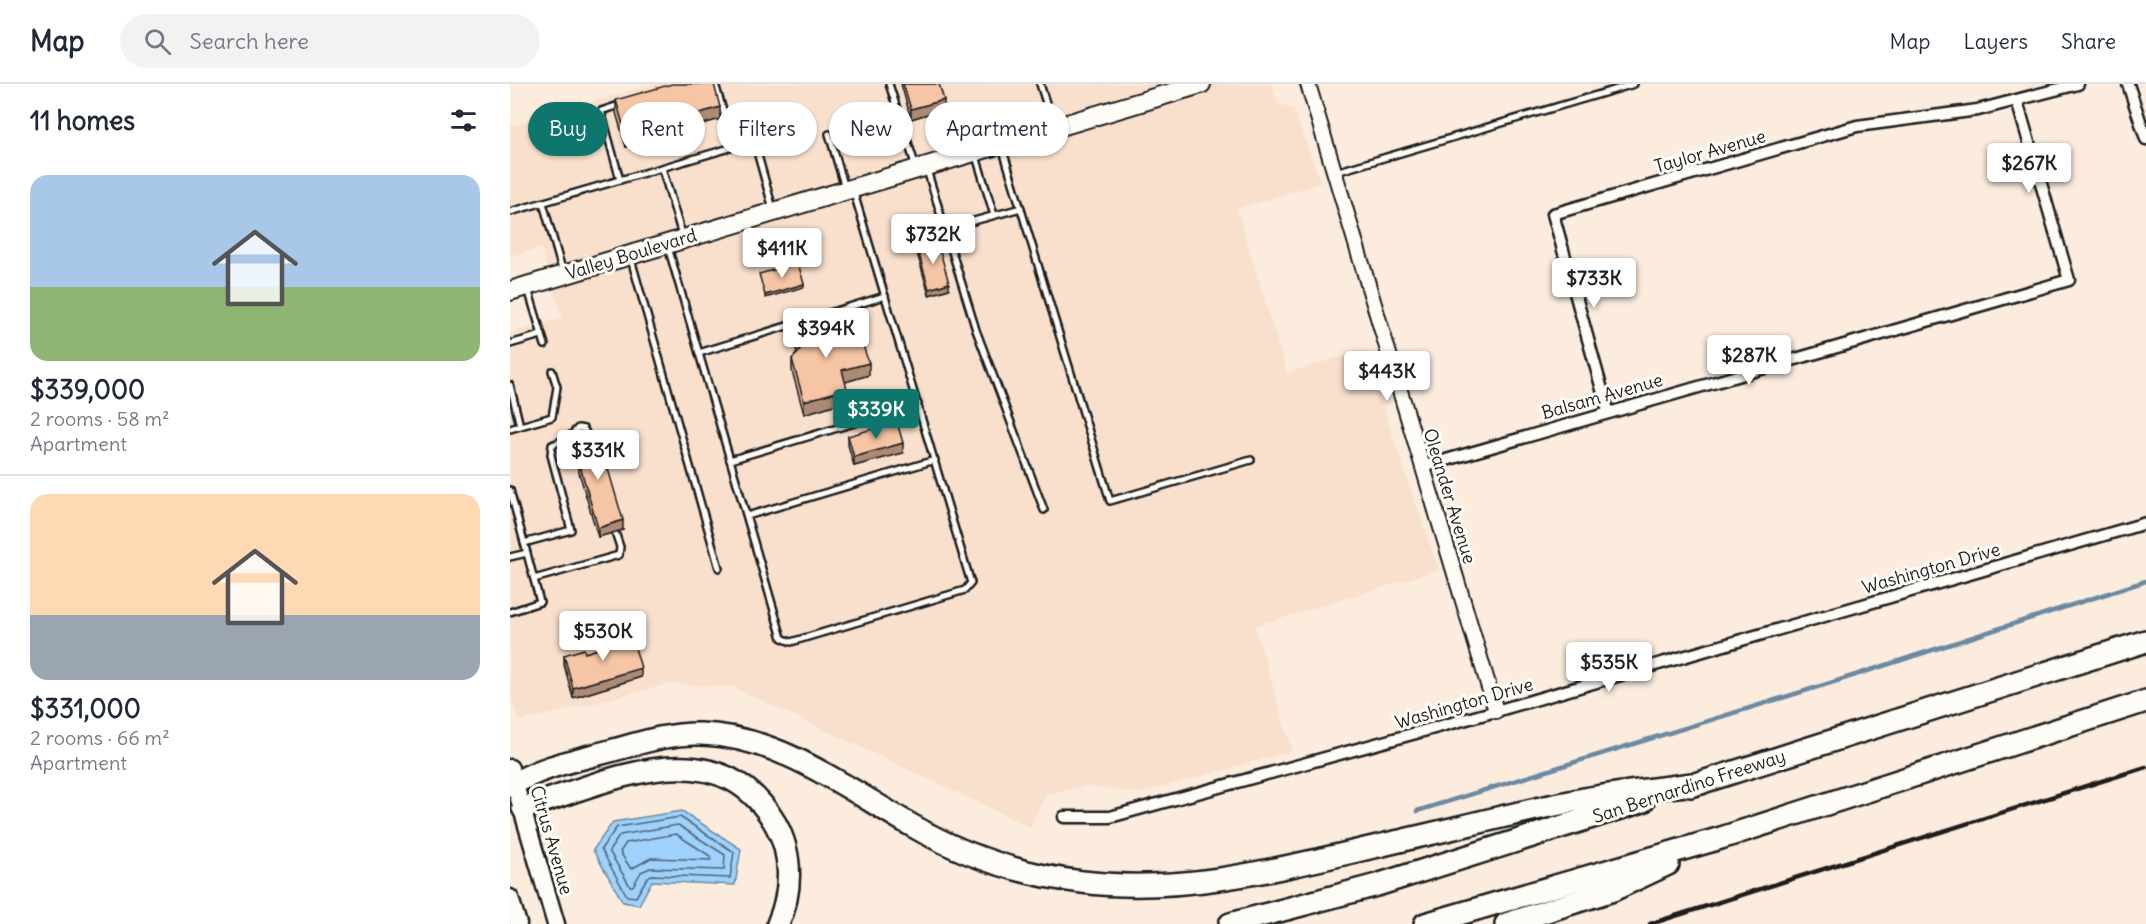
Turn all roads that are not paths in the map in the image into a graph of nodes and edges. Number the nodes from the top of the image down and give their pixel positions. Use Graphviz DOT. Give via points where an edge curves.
graph roads {
  1 [pos="715,84"];
  2 [pos="889,84"];
  3 [pos="1041,84"];
  4 [pos="1201,84"];
  5 [pos="1308,84"];
  6 [pos="1634,84"];
  7 [pos="2078,84"];
  8 [pos="2128,84"];
  9 [pos="634,101"];
  10 [pos="2017,101"];
  11 [pos="720,102"];
  12 [pos="1046,102"];
  13 [pos="1069,124"];
  14 [pos="2146,139"];
  15 [pos="717,152"];
  16 [pos="758,156"];
  17 [pos="837,156"];
  18 [pos="958,156"];
  19 [pos="976,156"];
  20 [pos="1004,156"];
  21 [pos="921,167"];
  22 [pos="662,168"];
  23 [pos="1334,173"];
  24 [pos="620,180"];
  25 [pos="849,189"];
  26 [pos="543,203"];
  27 [pos="1021,208"];
  28 [pos="774,211"];
  29 [pos="510,212"];
  30 [pos="994,215"];
  31 [pos="945,228"];
  32 [pos="905,240"];
  33 [pos="675,241"];
  34 [pos="629,254"];
  35 [pos="564,275"];
  36 [pos="519,288"];
  37 [pos="885,296"];
  38 [pos="541,335"];
  39 [pos="510,344"];
  40 [pos="544,345"];
  41 [pos="699,352"];
  42 [pos="552,371"];
  43 [pos="510,386"];
  44 [pos="511,397"];
  45 [pos="918,404"];
  46 [pos="1608,411"];
  47 [pos="520,426"];
  48 [pos="510,429"];
  49 [pos="592,446"];
  50 [pos="1251,459"];
  51 [pos="730,460"];
  52 [pos="934,460"];
  53 [pos="1422,466"];
  54 [pos="510,490"];
  55 [pos="1044,510"];
  56 [pos="747,516"];
  57 [pos="2146,523"];
  58 [pos="615,532"];
  59 [pos="524,543"];
  60 [pos="527,553"];
  61 [pos="510,557"];
  62 [pos="719,568"];
  63 [pos="534,579"];
  64 [pos="510,612"];
  65 [pos="2146,641"];
  66 [pos="2146,701"];
  67 [pos="1496,711"];
  68 [pos="512,779"];
  69 [pos="1701,783"];
  70 [pos="524,808"];
  71 [pos="1064,817"];
  72 [pos="1721,838"];
  73 [pos="510,898"];
  74 [pos="518,924"];
  75 [pos="556,924"];
  76 [pos="778,924"];
  77 [pos="1230,924"];
  78 [pos="1425,924"];
  79 [pos="1506,924"];
  1 -- 11 [label="lane"];
  2 -- 21 [label="lane"];
  3 -- 12 [label="lane"];
  4 -- 13 [label="main road, Valley Boulevard"];
  5 -- 23 [label="street, Oleander Avenue"];
  6 -- 23 [label="lane"];
  7 -- 10 [label="street, Taylor Avenue"];
  8 -- 14 [label="street"];
  9 -- 24 [label="lane" via="601,111"];
  10 -- 46 [label="street, Balsam Avenue" via="2069,280"];
  10 -- 46 [label="street, Taylor Avenue" via="1857,126 1553,214"];
  15 -- 22 [label="lane"];
  16 -- 28 [label="lane"];
  17 -- 25 [label="lane"];
  18 -- 21 [label="main road, Valley Boulevard"];
  19 -- 30 [label="lane"];
  20 -- 27 [label="lane"];
  21 -- 25 [label="main road, Valley Boulevard"];
  21 -- 31 [label="lane"];
  22 -- 24 [label="lane"];
  22 -- 33 [label="lane"];
  23 -- 53 [label="street, Oleander Avenue"];
  24 -- 26 [label="lane"];
  25 -- 28 [label="main road, Valley Boulevard"];
  25 -- 37 [label="lane"];
  26 -- 29 [label="lane"];
  26 -- 35 [label="lane"];
  27 -- 30 [label="lane"];
  27 -- 50 [label="lane" via="1110,501"];
  28 -- 33 [label="main road, Valley Boulevard"];
  30 -- 31 [label="lane"];
  31 -- 32 [label="lane"];
  31 -- 55 [label="lane" via="976,330"];
  33 -- 34 [label="main road, Valley Boulevard"];
  33 -- 41 [label="lane"];
  34 -- 35 [label="main road, Valley Boulevard"];
  34 -- 62 [label="lane"];
  35 -- 36 [label="main road, Valley Boulevard"];
  36 -- 38 [label="lane"];
  37 -- 41 [label="lane"];
  37 -- 45 [label="lane"];
  38 -- 39 [label="lane"];
  38 -- 40 [label="lane"];
  41 -- 51 [label="lane"];
  42 -- 47 [label="lane" via="557,387 552,417"];
  43 -- 44 [label="lane"];
  44 -- 47 [label="lane"];
  45 -- 51 [label="lane"];
  45 -- 52 [label="lane"];
  46 -- 53 [label="street, Balsam Avenue"];
  47 -- 48 [label="lane"];
  49 -- 59 [label="lane" via="584,429 578,428 552,446 551,455 572,530"];
  51 -- 56 [label="lane"];
  52 -- 56 [label="lane"];
  52 -- 56 [label="lane" via="970,583 965,590 791,642 782,638"];
  53 -- 67 [label="street, Oleander Avenue"];
  54 -- 59 [label="lane"];
  57 -- 67 [label="street, Washington Drive"];
  58 -- 63 [label="lane" via="619,555"];
  59 -- 60 [label="lane"];
  60 -- 61 [label="lane"];
  60 -- 63 [label="lane"];
  63 -- 64 [label="lane" via="540,602"];
  65 -- 69 [label="highway, San Bernardino Freeway"];
  66 -- 72 [label="highway"];
  67 -- 71 [label="street, Washington Drive" via="1110,818"];
  68 -- 69 [label="highway" via="666,736 704,734 736,738 783,753 913,827 1002,865 1079,882 1163,887 1264,872 1584,799"];
  68 -- 70 [label="main road, Citrus Avenue"];
  69 -- 77 [label="highway, San Bernardino Freeway" via="1377,885"];
  70 -- 75 [label="main road, Citrus Avenue"];
  70 -- 76 [label="highway" via="654,768 689,766 720,774 753,795 778,828 789,873 786,904"];
  72 -- 78 [label="highway"];
  72 -- 79 [label="highway" via="1613,890"];
  73 -- 74 [label="main road"];
}
